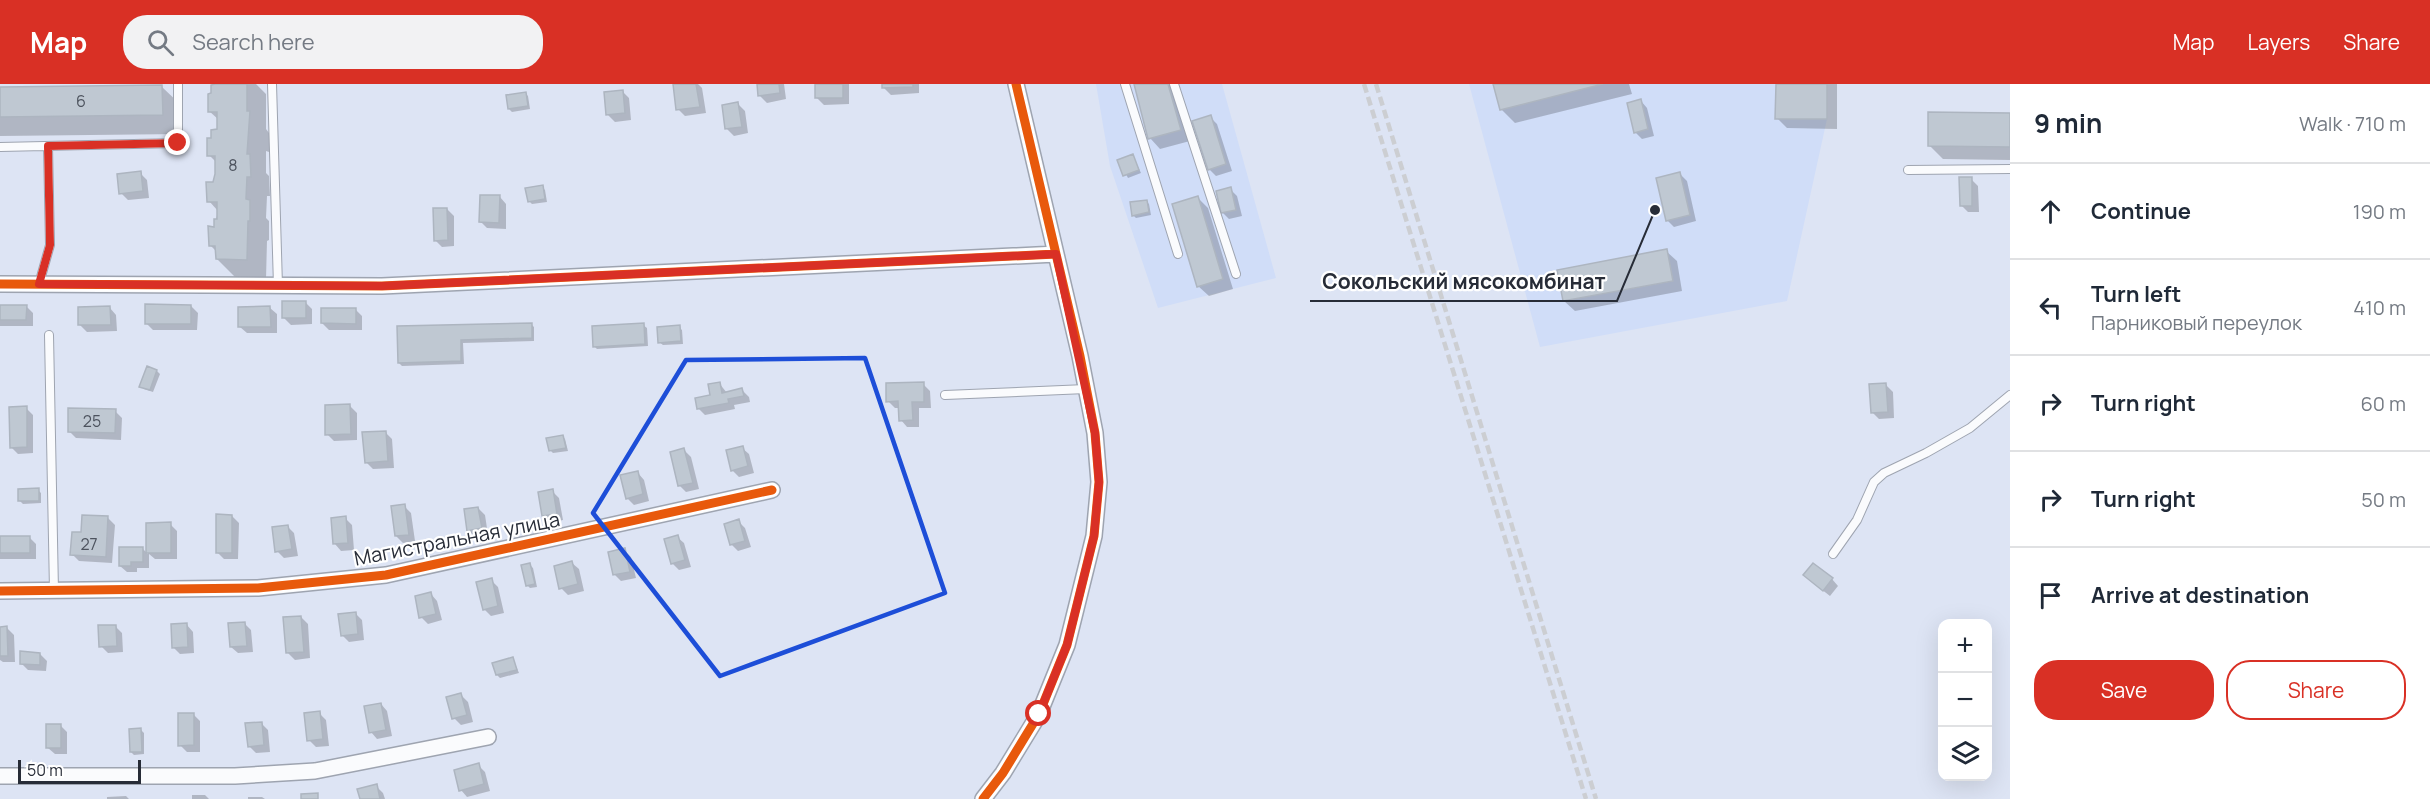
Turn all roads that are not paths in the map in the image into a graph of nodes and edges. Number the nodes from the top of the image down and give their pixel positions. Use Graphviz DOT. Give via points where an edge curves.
graph roads {
  1 [pos="178,84"];
  2 [pos="272,84"];
  3 [pos="1016,84"];
  4 [pos="1125,84"];
  5 [pos="1174,84"];
  6 [pos="48,146"];
  7 [pos="0,147"];
  8 [pos="2010,169"];
  9 [pos="1908,170"];
  10 [pos="1056,254"];
  11 [pos="1178,254"];
  12 [pos="1236,274"];
  13 [pos="0,284"];
  14 [pos="39,284"];
  15 [pos="278,286"];
  16 [pos="49,335"];
  17 [pos="1086,388"];
  18 [pos="945,394"];
  19 [pos="2010,395"];
  20 [pos="772,490"];
  21 [pos="1833,554"];
  22 [pos="0,591"];
  23 [pos="54,591"];
  24 [pos="488,737"];
  25 [pos="0,776"];
  26 [pos="983,799"];
  1 -- 6 [label="lane" via="178,143"];
  2 -- 15 [label="lane"];
  3 -- 10 [label="street"];
  4 -- 11 [label="lane"];
  5 -- 12 [label="lane"];
  6 -- 7 [label="lane"];
  6 -- 14 [label="lane" via="50,245"];
  8 -- 9 [label="lane"];
  10 -- 15 [label="street" via="382,286"];
  10 -- 17 [label="street"];
  13 -- 14 [label="street"];
  14 -- 15 [label="street"];
  16 -- 23 [label="lane"];
  17 -- 18 [label="lane"];
  17 -- 26 [label="street" via="1099,482 1094,536 1067,645 1039,714"];
  19 -- 21 [label="lane" via="1970,428 1884,473 1874,482 1857,520"];
  20 -- 23 [label="street, Магистральная улица" via="386,575 258,588"];
  22 -- 23 [label="street, Магистральная улица"];
  24 -- 25 [label="street" via="315,771 235,776"];
}
